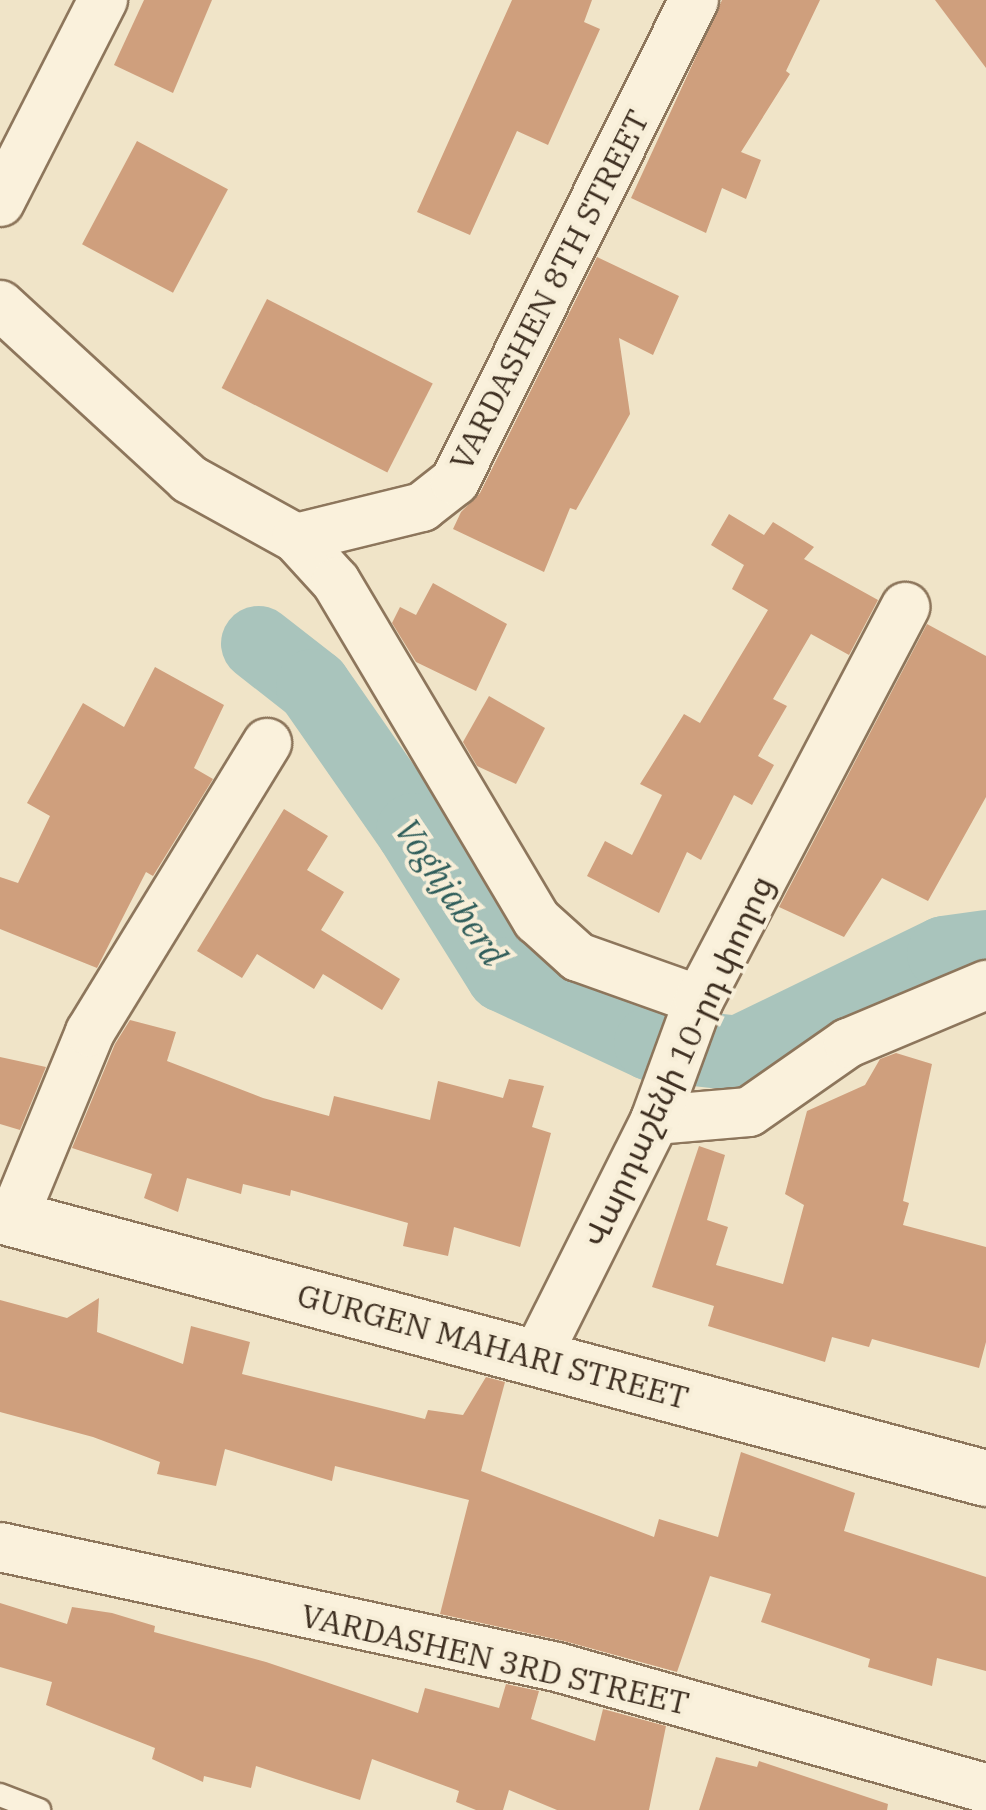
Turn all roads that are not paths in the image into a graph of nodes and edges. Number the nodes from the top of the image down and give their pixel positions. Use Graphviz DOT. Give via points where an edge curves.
graph roads {
  1 [pos="103,0"];
  2 [pos="694,0"];
  3 [pos="0,202"];
  4 [pos="0,305"];
  5 [pos="296,538"];
  6 [pos="906,607"];
  7 [pos="267,743"];
  8 [pos="986,985"];
  9 [pos="697,1006"];
  10 [pos="658,1113"];
  11 [pos="6,1217"];
  12 [pos="536,1358"];
  13 [pos="986,1478"];
  14 [pos="0,1547"];
  15 [pos="986,1788"];
  16 [pos="0,1795"];
  17 [pos="39,1810"];
  1 -- 3 [label="street"];
  2 -- 5 [label="street, VARDASHEN 8TH STREET" via="455,481 422,507"];
  4 -- 5 [label="street" via="188,479"];
  5 -- 9 [label="street" via="336,582 538,920 578,957"];
  6 -- 9 [label="street, Վարդաշենի 10-րդ փողոց"];
  7 -- 11 [label="street" via="90,1032"];
  8 -- 10 [label="street" via="848,1043 749,1112"];
  9 -- 10 [label="street, Վարդաշենի 10-րդ փողոց"];
  10 -- 12 [label="street, Վարդաշենի 10-րդ փողոց"];
  11 -- 12 [label="main road, GURGEN MAHARI STREET"];
  12 -- 13 [label="main road, GURGEN MAHARI STREET"];
  14 -- 15 [label="street, VARDASHEN 3RD STREET" via="557,1667"];
  16 -- 17 [label="lane"];
}
